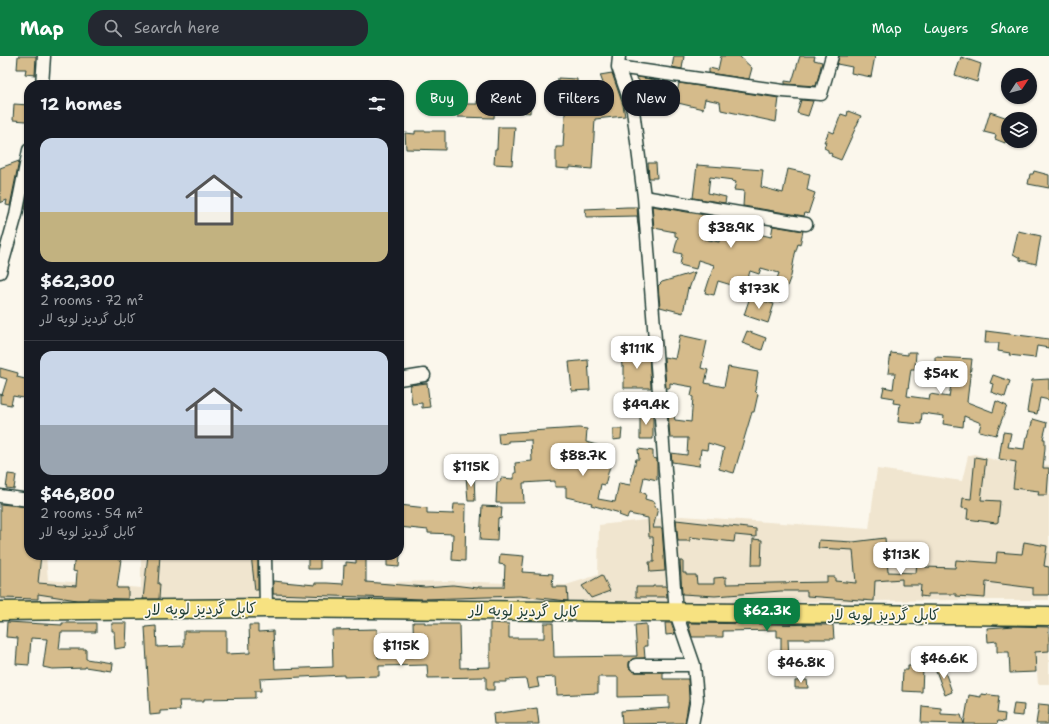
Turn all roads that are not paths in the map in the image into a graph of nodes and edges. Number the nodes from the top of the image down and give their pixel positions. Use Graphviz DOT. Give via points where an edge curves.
graph roads {
  1 [pos="44,56"];
  2 [pos="832,56"];
  3 [pos="619,62"];
  4 [pos="42,80"];
  5 [pos="24,175"];
  6 [pos="644,197"];
  7 [pos="806,224"];
  8 [pos="0,272"];
  9 [pos="424,375"];
  10 [pos="404,378"];
  11 [pos="0,496"];
  12 [pos="24,499"];
  13 [pos="265,560"];
  14 [pos="266,608"];
  15 [pos="0,611"];
  16 [pos="676,613"];
  17 [pos="1049,616"];
  18 [pos="636,665"];
  19 [pos="694,665"];
  20 [pos="692,724"];
  1 -- 4 [label="street"];
  2 -- 3 [label="street" via="821,94 783,91"];
  3 -- 6 [label="street" via="633,110"];
  5 -- 8 [label="street"];
  6 -- 7 [label="street"];
  6 -- 16 [label="street"];
  9 -- 10 [label="street"];
  11 -- 12 [label="street"];
  13 -- 14 [label="street"];
  14 -- 15 [label="highway, کابل گردیز لویه لار"];
  14 -- 16 [label="highway, کابل گردیز لویه لار"];
  16 -- 17 [label="highway, کابل گردیز لویه لار"];
  16 -- 19 [label="street"];
  18 -- 19 [label="street"];
  19 -- 20 [label="street" via="697,699"];
}
